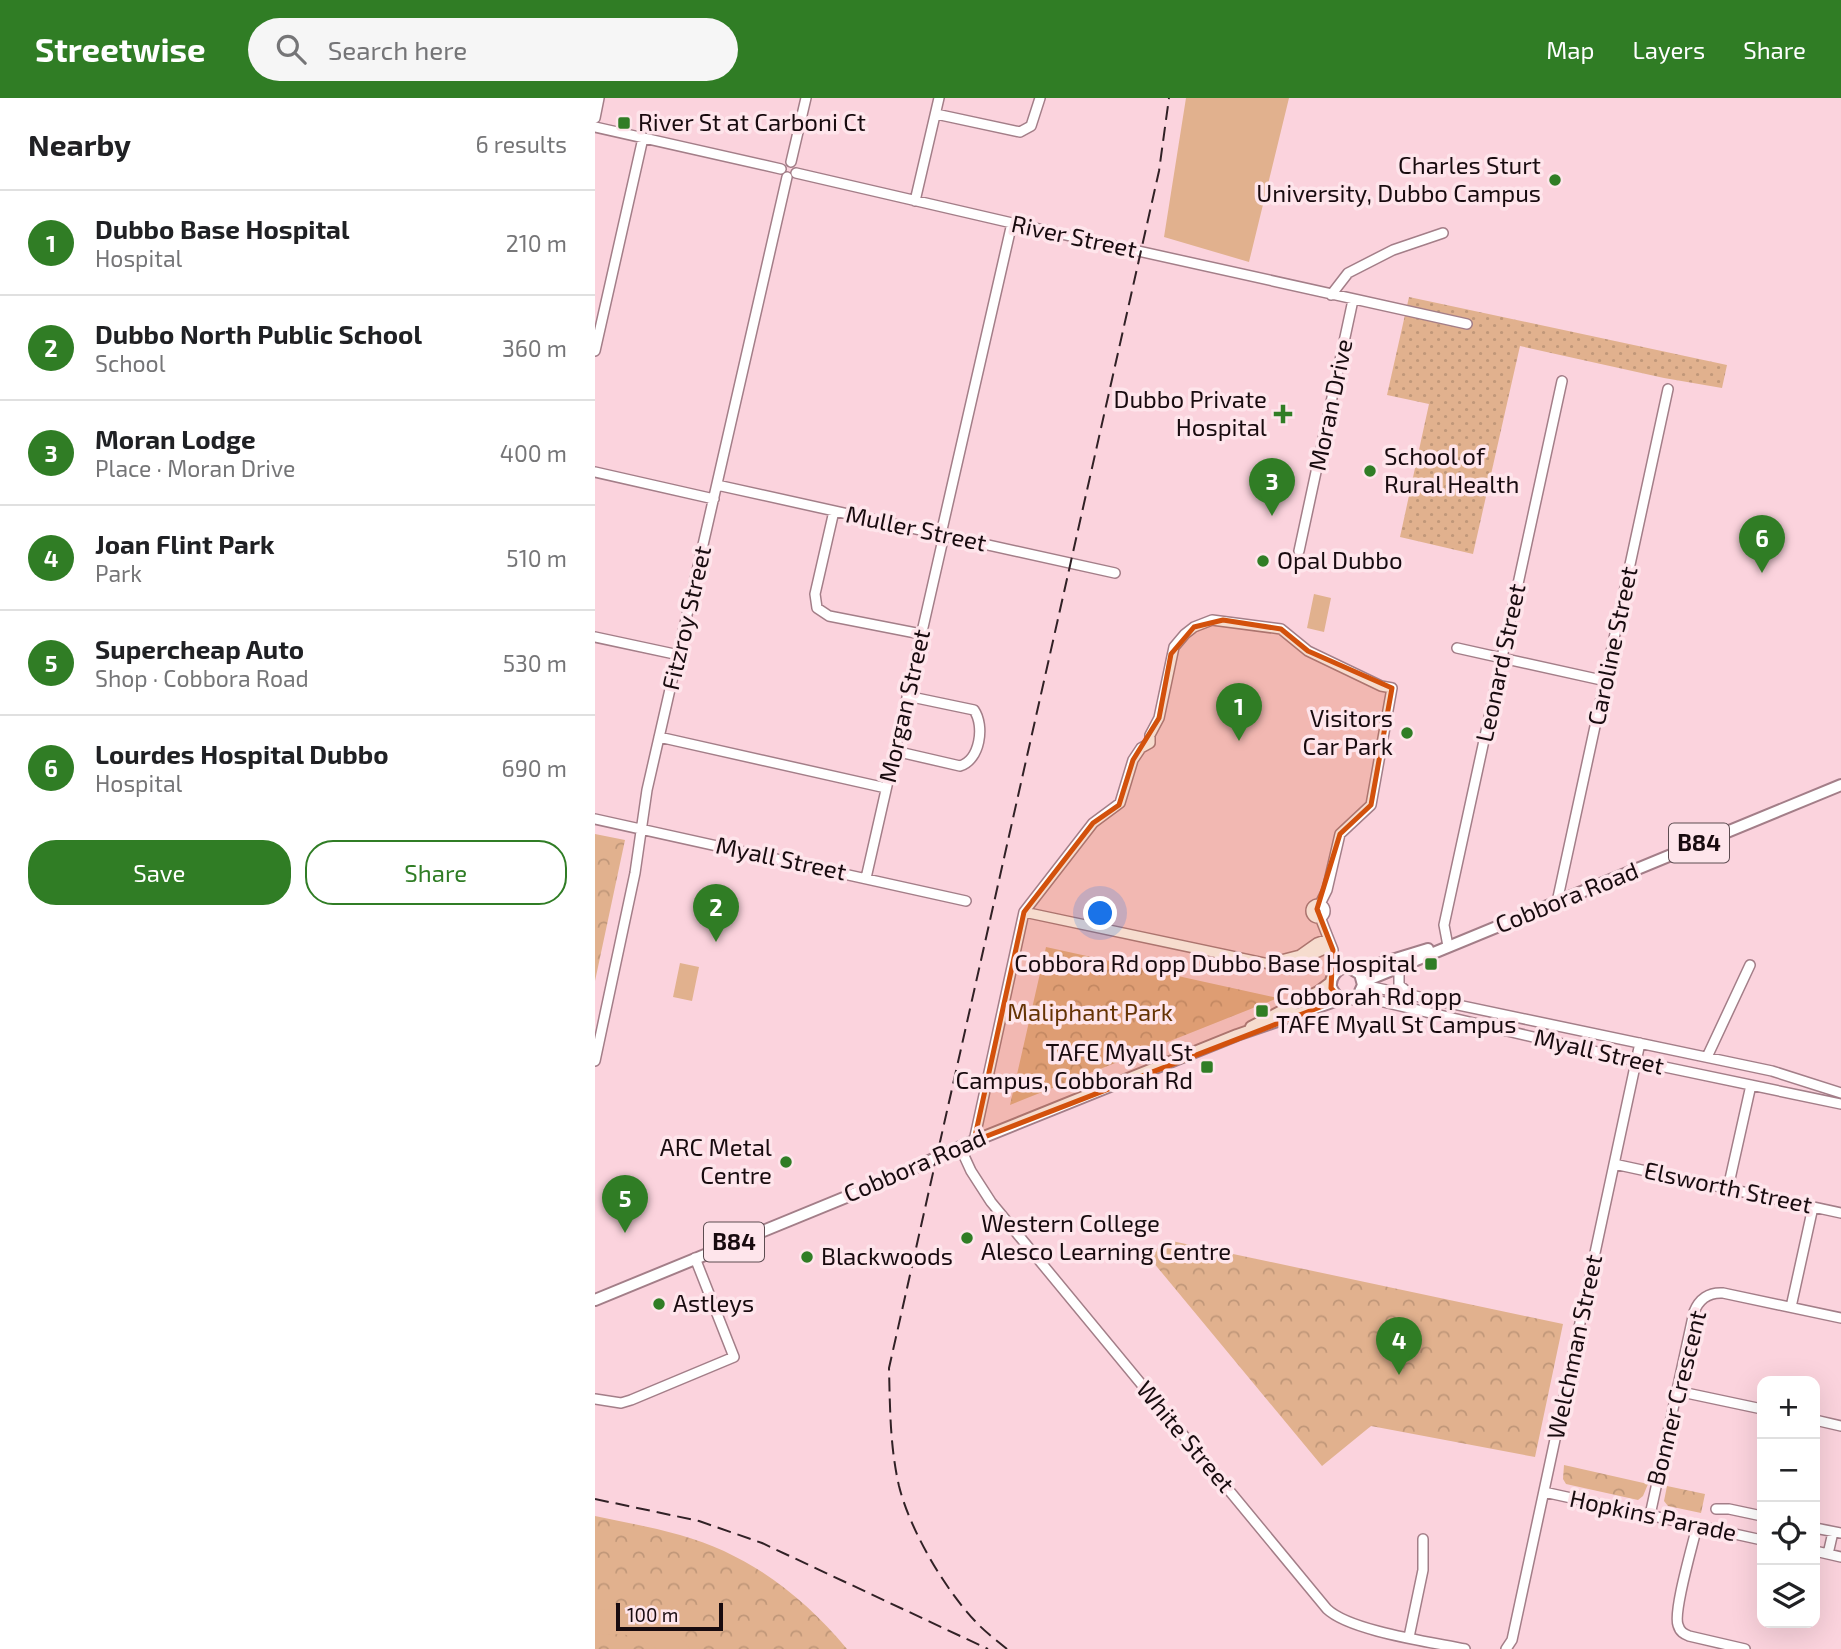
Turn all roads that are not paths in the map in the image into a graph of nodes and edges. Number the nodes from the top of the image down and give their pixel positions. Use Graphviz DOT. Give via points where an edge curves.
graph roads {
  1 [pos="599,98"];
  2 [pos="806,98"];
  3 [pos="939,98"];
  4 [pos="1040,98"];
  5 [pos="936,114"];
  6 [pos="595,118"];
  7 [pos="595,127"];
  8 [pos="643,138"];
  9 [pos="791,162"];
  10 [pos="784,173"];
  11 [pos="796,173"];
  12 [pos="915,201"];
  13 [pos="1012,223"];
  14 [pos="1443,233"];
  15 [pos="1331,295"];
  16 [pos="1353,300"];
  17 [pos="1467,324"];
  18 [pos="595,351"];
  19 [pos="1562,381"];
  20 [pos="1668,389"];
  21 [pos="595,472"];
  22 [pos="717,485"];
  23 [pos="714,499"];
  24 [pos="834,511"];
  25 [pos="943,534"];
  26 [pos="1299,551"];
  27 [pos="1115,573"];
  28 [pos="921,634"];
  29 [pos="595,637"];
  30 [pos="1457,648"];
  31 [pos="678,655"];
  32 [pos="1502,658"];
  33 [pos="1606,681"];
  34 [pos="907,696"];
  35 [pos="659,737"];
  36 [pos="895,751"];
  37 [pos="1841,785"];
  38 [pos="886,788"];
  39 [pos="595,819"];
  40 [pos="642,829"];
  41 [pos="866,878"];
  42 [pos="966,901"];
  43 [pos="1557,902"];
  44 [pos="1024,912"];
  45 [pos="1331,945"];
  46 [pos="1448,946"];
  47 [pos="1403,964"];
  48 [pos="1751,965"];
  49 [pos="1347,967"];
  50 [pos="1332,978"];
  51 [pos="1361,988"];
  52 [pos="1413,996"];
  53 [pos="1341,999"];
  54 [pos="1237,1035"];
  55 [pos="1640,1043"];
  56 [pos="1707,1057"];
  57 [pos="595,1060"];
  58 [pos="1636,1061"];
  59 [pos="1751,1085"];
  60 [pos="1841,1093"];
  61 [pos="1841,1104"];
  62 [pos="974,1141"];
  63 [pos="960,1147"];
  64 [pos="1614,1164"];
  65 [pos="1728,1188"];
  66 [pos="1813,1207"];
  67 [pos="1841,1213"];
  68 [pos="695,1258"];
  69 [pos="595,1300"];
  70 [pos="1791,1307"];
  71 [pos="1841,1318"];
  72 [pos="1677,1391"];
  73 [pos="595,1399"];
  74 [pos="1757,1408"];
  75 [pos="1820,1421"];
  76 [pos="1841,1426"];
  77 [pos="1544,1492"];
  78 [pos="1716,1509"];
  79 [pos="1650,1515"];
  80 [pos="1757,1515"];
  81 [pos="1697,1526"];
  82 [pos="1837,1533"];
  83 [pos="1423,1539"];
  84 [pos="1757,1539"];
  85 [pos="1820,1552"];
  86 [pos="1828,1554"];
  87 [pos="1841,1556"];
  88 [pos="1409,1637"];
  89 [pos="1465,1649"];
  90 [pos="1506,1649"];
  91 [pos="1745,1649"];
  1 -- 6 [label="street"];
  2 -- 9 [label="street"];
  3 -- 5 [label="street"];
  4 -- 5 [label="street" via="1031,126 1020,132"];
  5 -- 12 [label="street"];
  7 -- 8 [label="street"];
  8 -- 10 [label="street"];
  8 -- 18 [label="street"];
  9 -- 10 [label="street" via="784,164"];
  9 -- 11 [label="street"];
  10 -- 11 [label="street" via="791,177"];
  10 -- 22 [label="street, Fitzroy Street"];
  11 -- 12 [label="street, River Street"];
  12 -- 13 [label="street, River Street"];
  13 -- 15 [label="street, River Street"];
  13 -- 25 [label="street, Morgan Street"];
  14 -- 15 [label="street" via="1393,250 1348,273"];
  15 -- 16 [label="street, River Street"];
  16 -- 17 [label="street, River Street"];
  16 -- 26 [label="street, Moran Drive"];
  19 -- 32 [label="street, Leonard Street"];
  20 -- 33 [label="street, Caroline Street"];
  21 -- 23 [label="street"];
  22 -- 23 [label="street, Fitzroy Street"];
  22 -- 24 [label="street, Muller Street"];
  23 -- 31 [label="street, Fitzroy Street"];
  24 -- 25 [label="street, Muller Street"];
  24 -- 28 [label="street" via="815,594 817,608 829,616"];
  25 -- 27 [label="street, Muller Street"];
  25 -- 28 [label="street, Morgan Street"];
  28 -- 34 [label="street, Morgan Street"];
  29 -- 31 [label="street"];
  30 -- 32 [label="street"];
  31 -- 35 [label="street, Fitzroy Street"];
  32 -- 33 [label="street"];
  32 -- 46 [label="street, Leonard Street" via="1444,925"];
  33 -- 43 [label="street, Caroline Street"];
  34 -- 36 [label="street, Morgan Street"];
  34 -- 36 [label="street" via="974,710 981,723 978,739 973,758 960,766"];
  35 -- 38 [label="street"];
  35 -- 40 [label="street, Fitzroy Street"];
  36 -- 38 [label="street, Morgan Street"];
  37 -- 43 [label="main road, Cobbora Road / B84"];
  38 -- 41 [label="street, Morgan Street"];
  39 -- 40 [label="street, Myall Street"];
  40 -- 41 [label="street, Myall Street"];
  40 -- 57 [label="street, Fitzroy Street"];
  41 -- 42 [label="street, Myall Street"];
  43 -- 46 [label="main road, Cobbora Road / B84"];
  44 -- 45 [label="street" via="1268,964 1300,956 1317,943"];
  44 -- 45 [label="street" via="1093,822 1119,803 1133,760 1150,743 1159,718 1174,647 1194,627 1223,620 1281,628 1308,651 1392,688 1371,806 1340,834 1327,890 1311,911 1320,917"];
  44 -- 62 [label="street"];
  45 -- 49 [label="street"];
  45 -- 50 [label="street"];
  46 -- 47 [label="main road, Cobbora Road / B84"];
  46 -- 49 [label="main road, Cobbora Road / B84" via="1379,964"];
  47 -- 51 [label="main road, Cobbora Road / B84"];
  47 -- 52 [label="street" via="1399,985"];
  48 -- 56 [label="street"];
  49 -- 50 [label="main road, B84"];
  49 -- 51 [label="main road" via="1357,970"];
  50 -- 53 [label="main road" via="1334,993"];
  50 -- 54 [label="main road, Cobbora Road / B84" via="1318,992"];
  51 -- 52 [label="street, Myall Street"];
  51 -- 53 [label="main road, B84" via="1350,1000"];
  51 -- 58 [label="street, Myall Street"];
  52 -- 55 [label="street, Myall Street"];
  53 -- 54 [label="main road, Cobbora Road / B84"];
  54 -- 62 [label="main road, Cobbora Road / B84"];
  55 -- 56 [label="street, Myall Street"];
  55 -- 58 [label="street, Welchman Street"];
  56 -- 60 [label="street, Myall Street" via="1792,1076"];
  58 -- 59 [label="street, Myall Street"];
  58 -- 64 [label="street, Welchman Street"];
  59 -- 61 [label="street, Myall Street"];
  59 -- 65 [label="street"];
  62 -- 63 [label="main road, Cobbora Road / B84"];
  63 -- 68 [label="main road, Cobbora Road / B84"];
  63 -- 88 [label="street, White Street" via="991,1202 1327,1609 1344,1621"];
  64 -- 65 [label="street, Elsworth Street"];
  64 -- 77 [label="street, Welchman Street"];
  65 -- 66 [label="street, Elsworth Street"];
  66 -- 67 [label="street, Elsworth Street"];
  66 -- 70 [label="street"];
  68 -- 69 [label="main road, Cobbora Road / B84"];
  68 -- 73 [label="street" via="734,1357 631,1400"];
  70 -- 71 [label="street, Bonner Crescent"];
  70 -- 72 [label="street, Bonner Crescent" via="1723,1293 1702,1300 1694,1312"];
  72 -- 74 [label="street"];
  72 -- 79 [label="street, Bonner Crescent"];
  75 -- 76 [label="street"];
  77 -- 79 [label="street, Hopkins Parade"];
  77 -- 90 [label="street, Welchman Street" via="1512,1640"];
  78 -- 80 [label="street, Hopkins Parade"];
  79 -- 81 [label="street, Hopkins Parade"];
  81 -- 84 [label="street, Hopkins Parade"];
  81 -- 91 [label="street" via="1678,1626 1689,1636"];
  82 -- 86 [label="street"];
  83 -- 88 [label="street" via="1423,1570"];
  85 -- 86 [label="street"];
  86 -- 87 [label="street"];
  88 -- 89 [label="street, White Street"];
}
